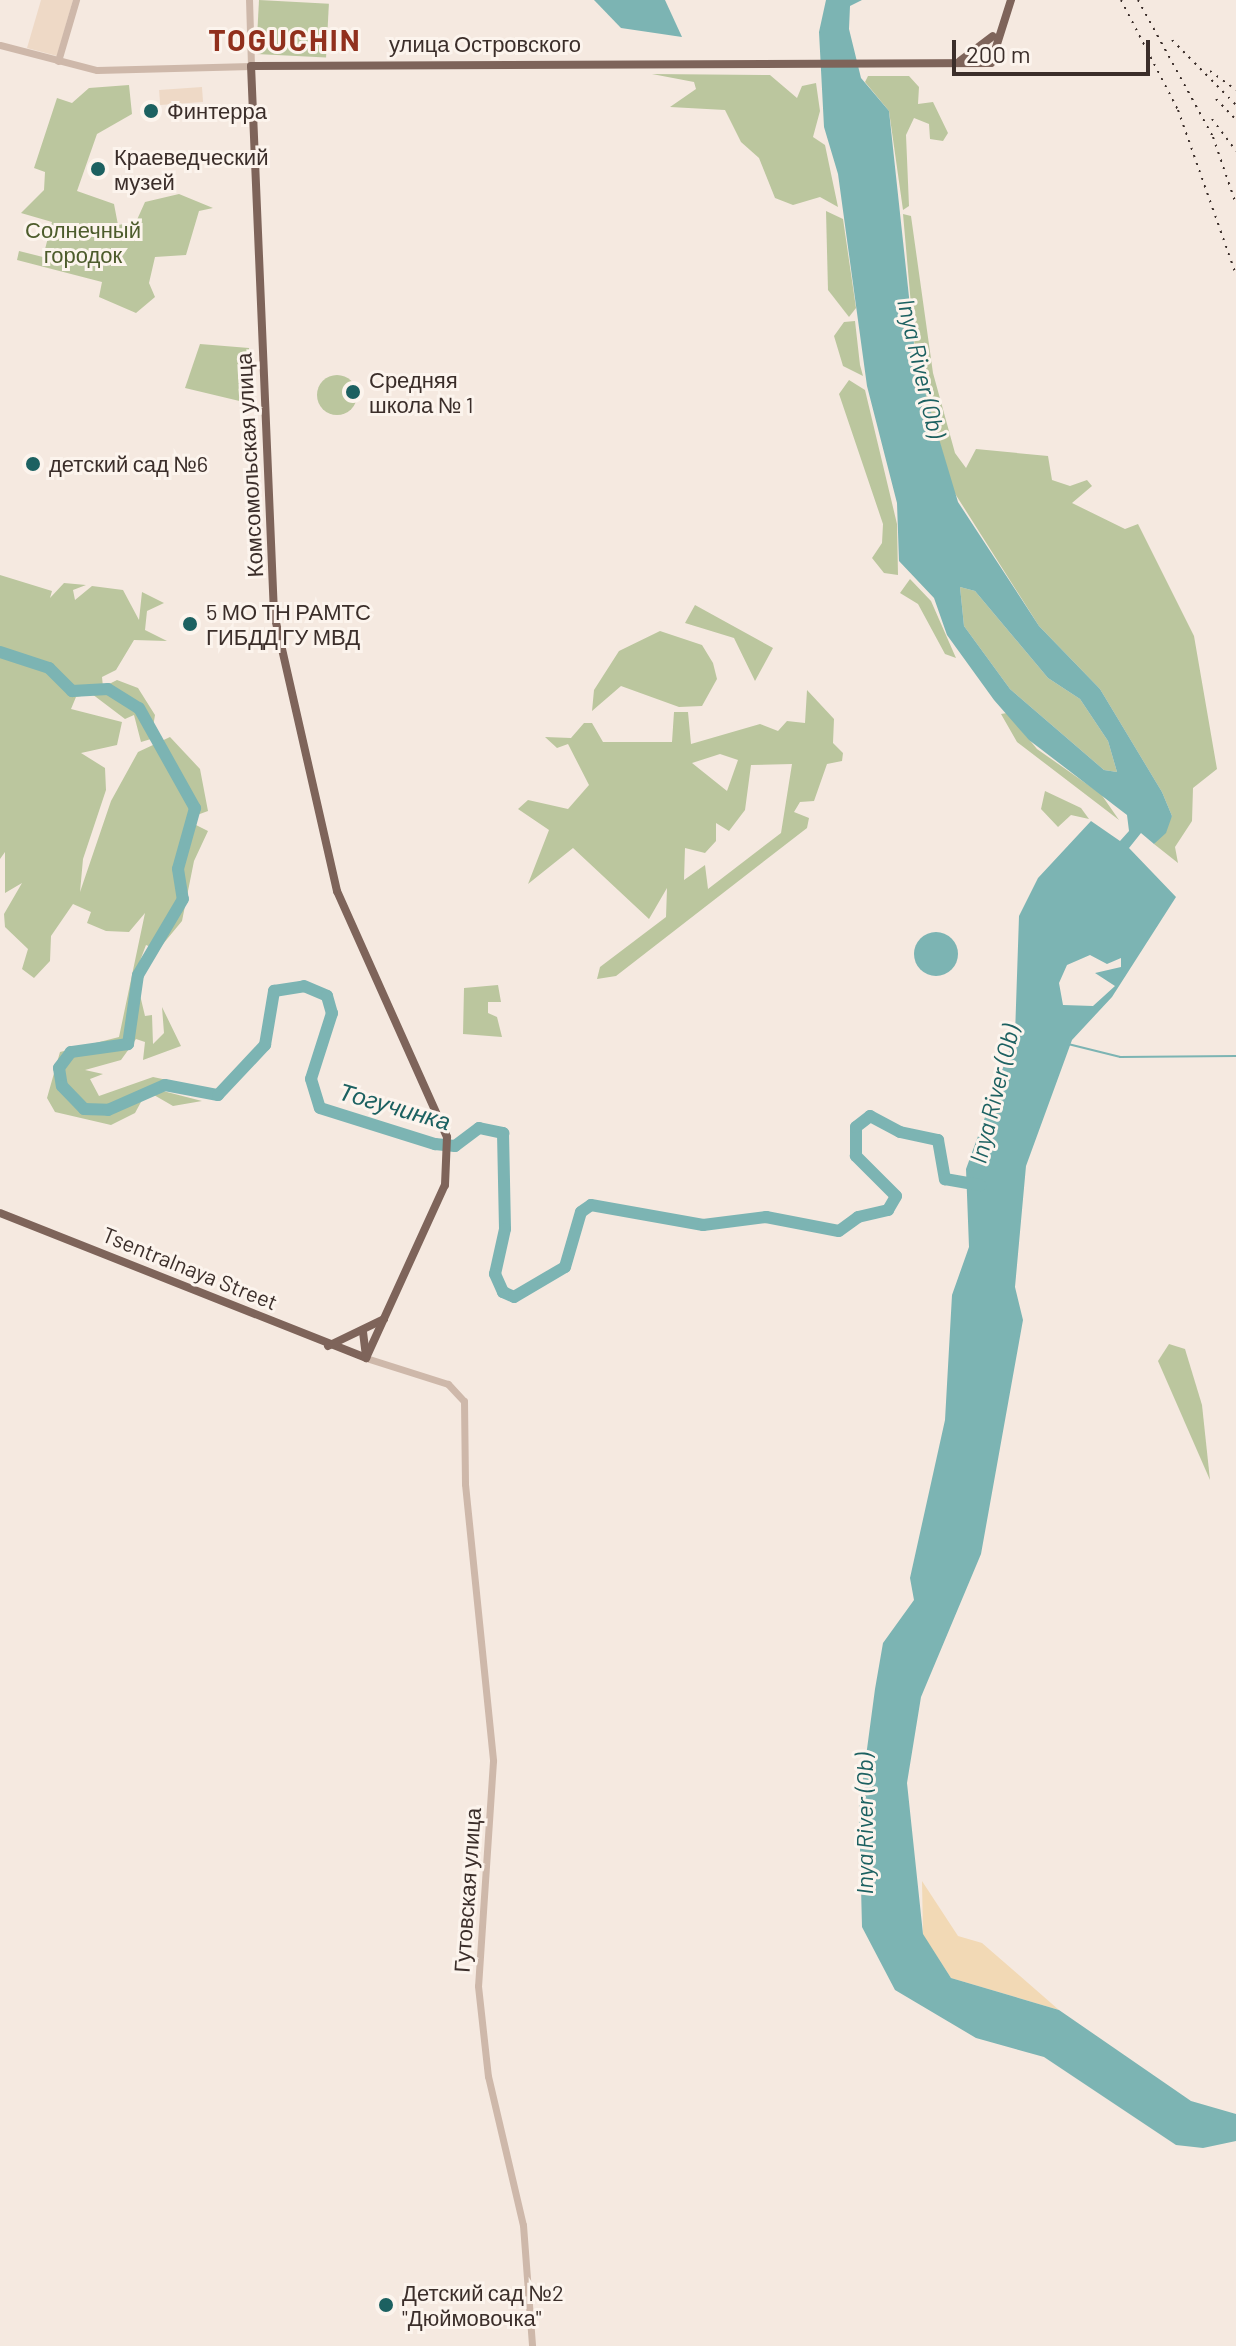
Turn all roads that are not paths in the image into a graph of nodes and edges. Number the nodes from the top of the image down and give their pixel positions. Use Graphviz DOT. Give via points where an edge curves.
graph roads {
  1 [pos="76,0"];
  2 [pos="249,0"];
  3 [pos="1011,0"];
  4 [pos="999,25"];
  5 [pos="0,45"];
  6 [pos="58,61"];
  7 [pos="951,63"];
  8 [pos="251,66"];
  9 [pos="0,1213"];
  10 [pos="385,1319"];
  11 [pos="363,1332"];
  12 [pos="327,1346"];
  13 [pos="366,1358"];
  14 [pos="532,2346"];
  1 -- 6 [label="street"];
  2 -- 8 [label="street, Комсомольская улица"];
  3 -- 4 [label="main road"];
  4 -- 7 [label="main road" via="980,51"];
  4 -- 7 [label="main road, улица Островского" via="991,63"];
  5 -- 6 [label="street, улица Островского"];
  6 -- 8 [label="street, улица Островского" via="121,72"];
  7 -- 8 [label="main road, улица Островского"];
  8 -- 10 [label="main road, Комсомольская улица" via="274,614 337,891 447,1137 449,1161"];
  9 -- 12 [label="main road, Tsentralnaya Street" via="209,1292"];
  10 -- 11 [label="main road"];
  10 -- 13 [label="main road"];
  11 -- 12 [label="main road"];
  11 -- 13 [label="main road"];
  12 -- 13 [label="main road, Tsentralnaya Street"];
  13 -- 14 [label="street, Гутовская улица" via="448,1384 464,1401 473,1590 493,1761 478,1986 488,2076 523,2225"];
}
